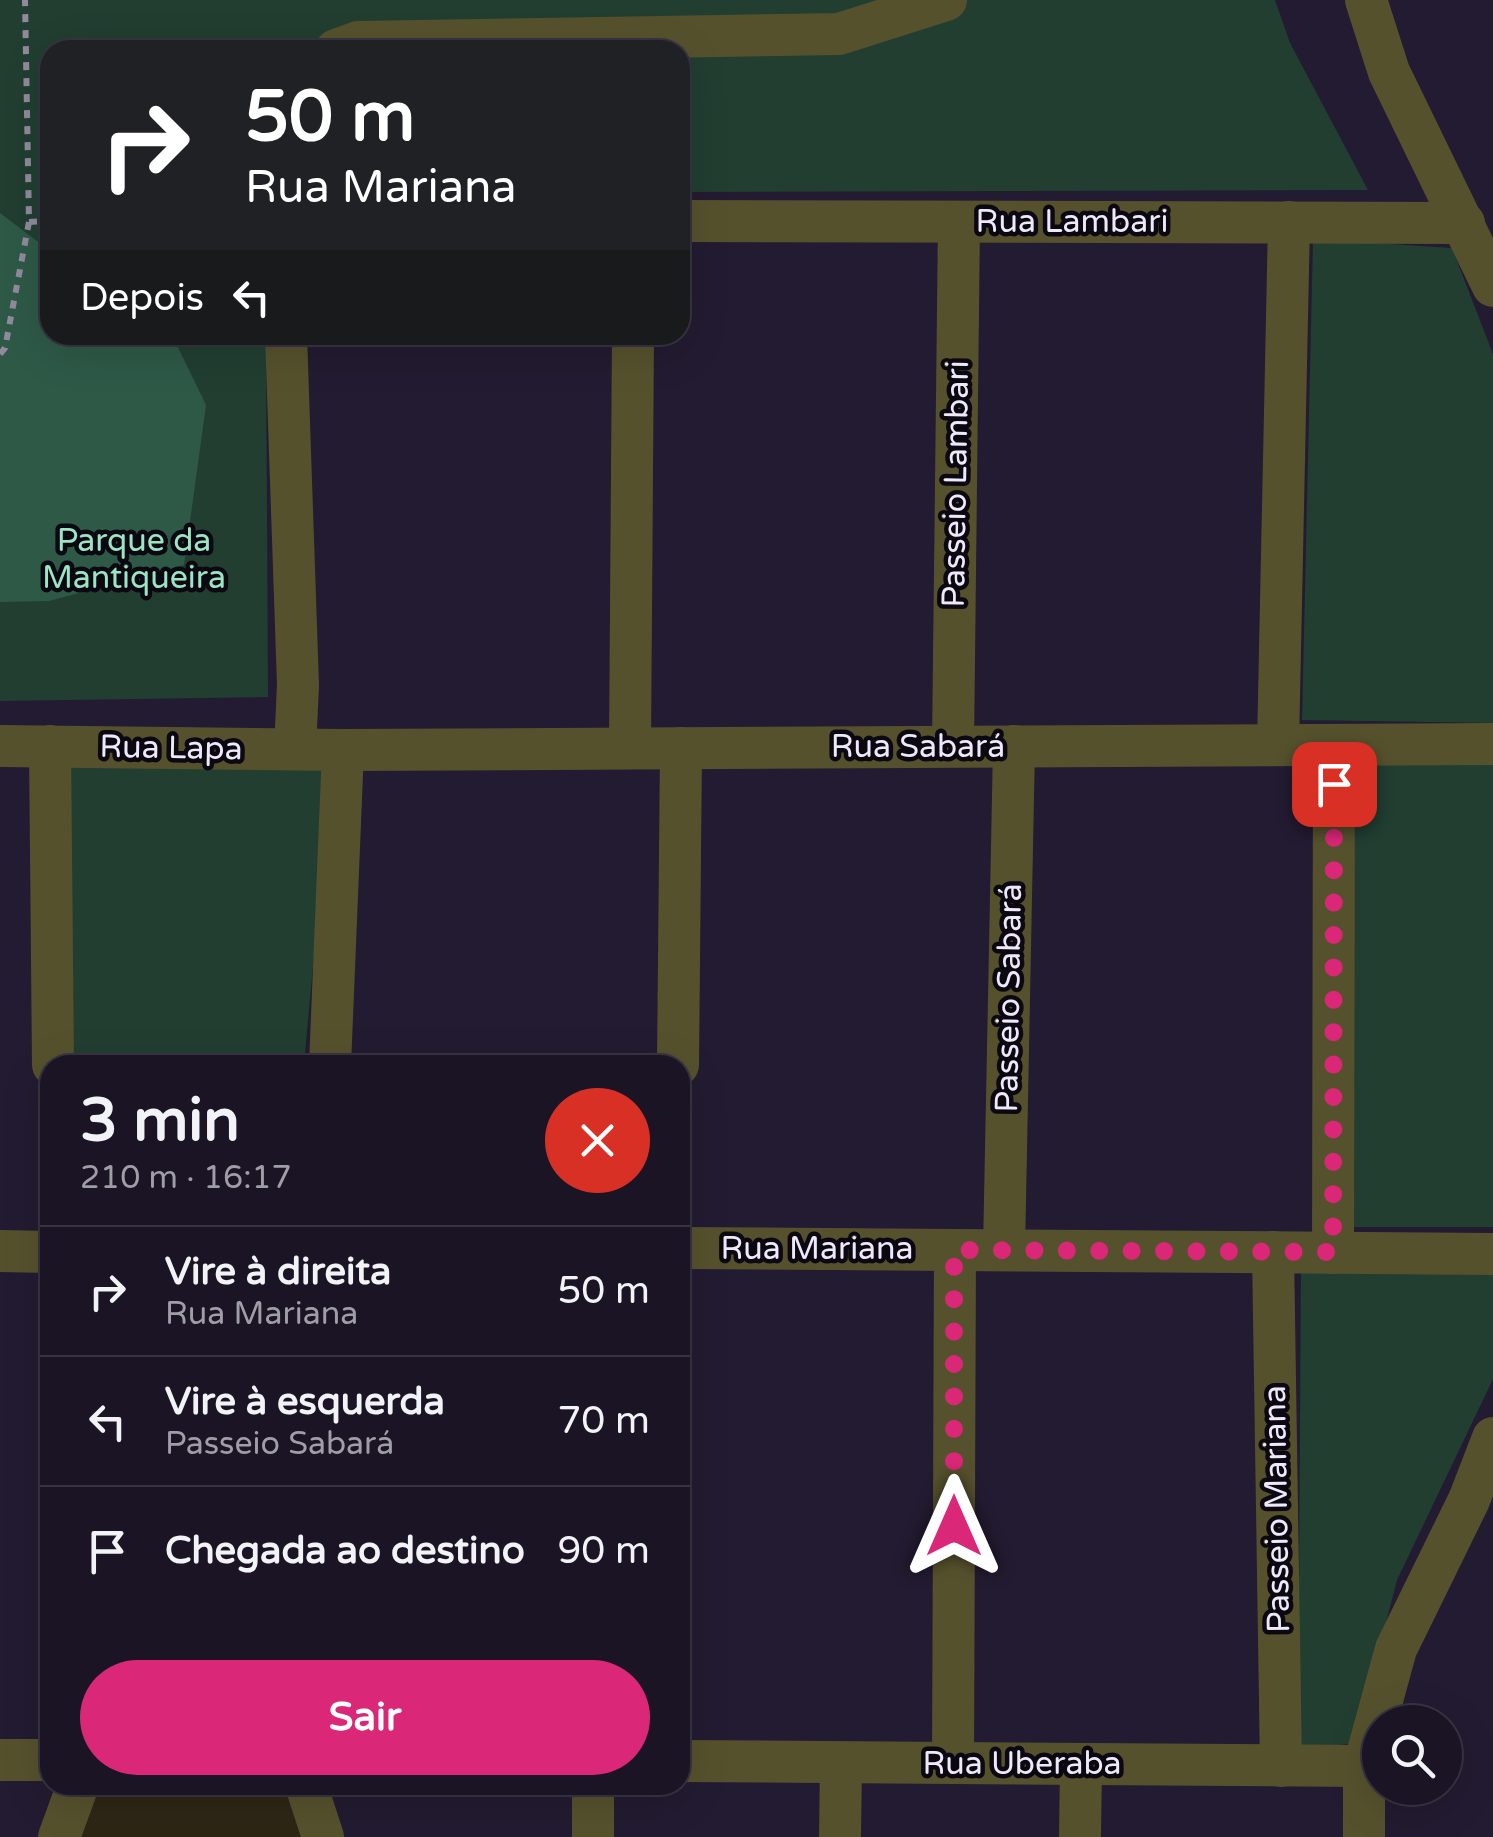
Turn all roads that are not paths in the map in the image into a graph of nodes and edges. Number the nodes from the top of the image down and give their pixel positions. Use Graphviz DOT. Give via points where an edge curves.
graph roads {
  1 [pos="946,0"];
  2 [pos="1366,0"];
  3 [pos="478,40"];
  4 [pos="690,221"];
  5 [pos="959,222"];
  6 [pos="1289,222"];
  7 [pos="1464,223"];
  8 [pos="1493,286"];
  9 [pos="286,345"];
  10 [pos="633,345"];
  11 [pos="1334,744"];
  12 [pos="1493,744"];
  13 [pos="1278,745"];
  14 [pos="0,746"];
  15 [pos="50,746"];
  16 [pos="953,746"];
  17 [pos="1014,746"];
  18 [pos="630,748"];
  19 [pos="681,748"];
  20 [pos="295,749"];
  21 [pos="343,750"];
  22 [pos="54,1055"];
  23 [pos="330,1055"];
  24 [pos="678,1055"];
  25 [pos="690,1248"];
  26 [pos="954,1250"];
  27 [pos="1004,1250"];
  28 [pos="0,1251"];
  29 [pos="40,1252"];
  30 [pos="1273,1252"];
  31 [pos="1333,1252"];
  32 [pos="1493,1254"];
  33 [pos="1493,1438"];
  34 [pos="1481,1502"];
  35 [pos="1381,1705"];
  36 [pos="0,1760"];
  37 [pos="40,1760"];
  38 [pos="690,1761"];
  39 [pos="841,1763"];
  40 [pos="953,1763"];
  41 [pos="1081,1765"];
  42 [pos="1281,1766"];
  43 [pos="1362,1766"];
  44 [pos="74,1795"];
  45 [pos="309,1795"];
  46 [pos="594,1795"];
  47 [pos="1364,1805"];
  48 [pos="59,1837"];
  49 [pos="324,1837"];
  50 [pos="594,1837"];
  51 [pos="840,1837"];
  52 [pos="1080,1837"];
  53 [pos="1364,1837"];
  1 -- 3 [label="street" via="840,34"];
  2 -- 7 [label="street" via="1389,72"];
  4 -- 5 [label="street, Rua Lambari"];
  5 -- 6 [label="street, Rua Lambari"];
  5 -- 16 [label="street, Passeio Lambari"];
  6 -- 7 [label="street, Rua Lambari"];
  6 -- 13 [label="street"];
  7 -- 8 [label="street"];
  9 -- 20 [label="street"];
  10 -- 18 [label="street"];
  11 -- 12 [label="street, Rua Sabará"];
  11 -- 13 [label="street, Rua Sabará"];
  11 -- 31 [label="street"];
  13 -- 17 [label="street, Rua Sabará"];
  14 -- 15 [label="street, Rua Lapa"];
  15 -- 20 [label="street, Rua Lapa"];
  15 -- 22 [label="street"];
  16 -- 17 [label="street, Rua Sabará"];
  16 -- 19 [label="street, Rua Sabará"];
  17 -- 27 [label="street, Passeio Sabará"];
  18 -- 19 [label="street, Rua Sabará"];
  18 -- 21 [label="street, Rua Sabará"];
  19 -- 24 [label="street"];
  20 -- 21 [label="street, Rua Lapa"];
  21 -- 23 [label="street"];
  25 -- 26 [label="street, Rua Mariana"];
  26 -- 27 [label="street, Rua Mariana"];
  26 -- 40 [label="street"];
  27 -- 30 [label="street, Rua Mariana"];
  28 -- 29 [label="street"];
  30 -- 31 [label="street, Rua Mariana"];
  30 -- 42 [label="street, Passeio Mariana"];
  31 -- 32 [label="street, Rua Mariana"];
  33 -- 34 [label="street"];
  34 -- 35 [label="street" via="1396,1649"];
  36 -- 37 [label="street"];
  38 -- 39 [label="street, Rua Uberaba"];
  39 -- 40 [label="street, Rua Uberaba"];
  39 -- 51 [label="street"];
  40 -- 41 [label="street, Rua Uberaba"];
  41 -- 42 [label="street, Rua Uberaba"];
  41 -- 52 [label="street"];
  42 -- 43 [label="street, Rua Uberaba"];
  44 -- 48 [label="street"];
  45 -- 49 [label="street"];
  46 -- 50 [label="street"];
  47 -- 53 [label="street"];
}
